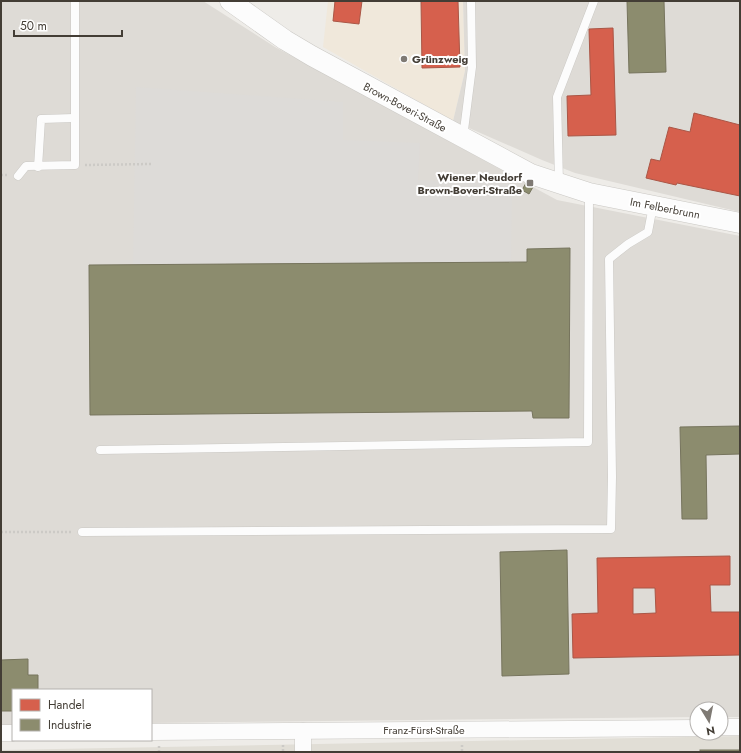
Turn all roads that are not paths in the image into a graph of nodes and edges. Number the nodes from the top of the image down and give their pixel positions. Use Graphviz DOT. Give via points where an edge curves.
graph roads {
  1 [pos="75,1"];
  2 [pos="230,1"];
  3 [pos="471,1"];
  4 [pos="594,1"];
  5 [pos="74,118"];
  6 [pos="463,138"];
  7 [pos="38,167"];
  8 [pos="18,176"];
  9 [pos="559,184"];
  10 [pos="589,193"];
  11 [pos="653,206"];
  12 [pos="740,223"];
  13 [pos="100,450"];
  14 [pos="82,532"];
  15 [pos="740,727"];
  16 [pos="689,728"];
  17 [pos="729,728"];
  18 [pos="303,731"];
  19 [pos="152,732"];
  20 [pos="1,733"];
  21 [pos="12,733"];
  22 [pos="303,752"];
  1 -- 5 [label="lane"];
  2 -- 6 [label="street, Brown-Boveri-Straße" via="312,56"];
  3 -- 6 [label="lane" via="472,67"];
  4 -- 9 [label="lane" via="557,97"];
  5 -- 7 [label="lane" via="41,119"];
  5 -- 7 [label="lane" via="75,165"];
  6 -- 9 [label="street, Brown-Boveri-Straße" via="531,174"];
  7 -- 8 [label="lane" via="26,166"];
  9 -- 10 [label="street, Brown-Boveri-Straße"];
  10 -- 11 [label="street, Im Felberbrunn"];
  10 -- 13 [label="lane" via="588,442"];
  11 -- 12 [label="street, Im Felberbrunn"];
  11 -- 14 [label="lane" via="648,232 609,259 611,529"];
  15 -- 17 [label="street"];
  16 -- 18 [label="street, Franz-Fürst-Straße"];
  18 -- 19 [label="street, Franz-Fürst-Straße"];
  18 -- 22 [label="street"];
  20 -- 21 [label="street"];
}
